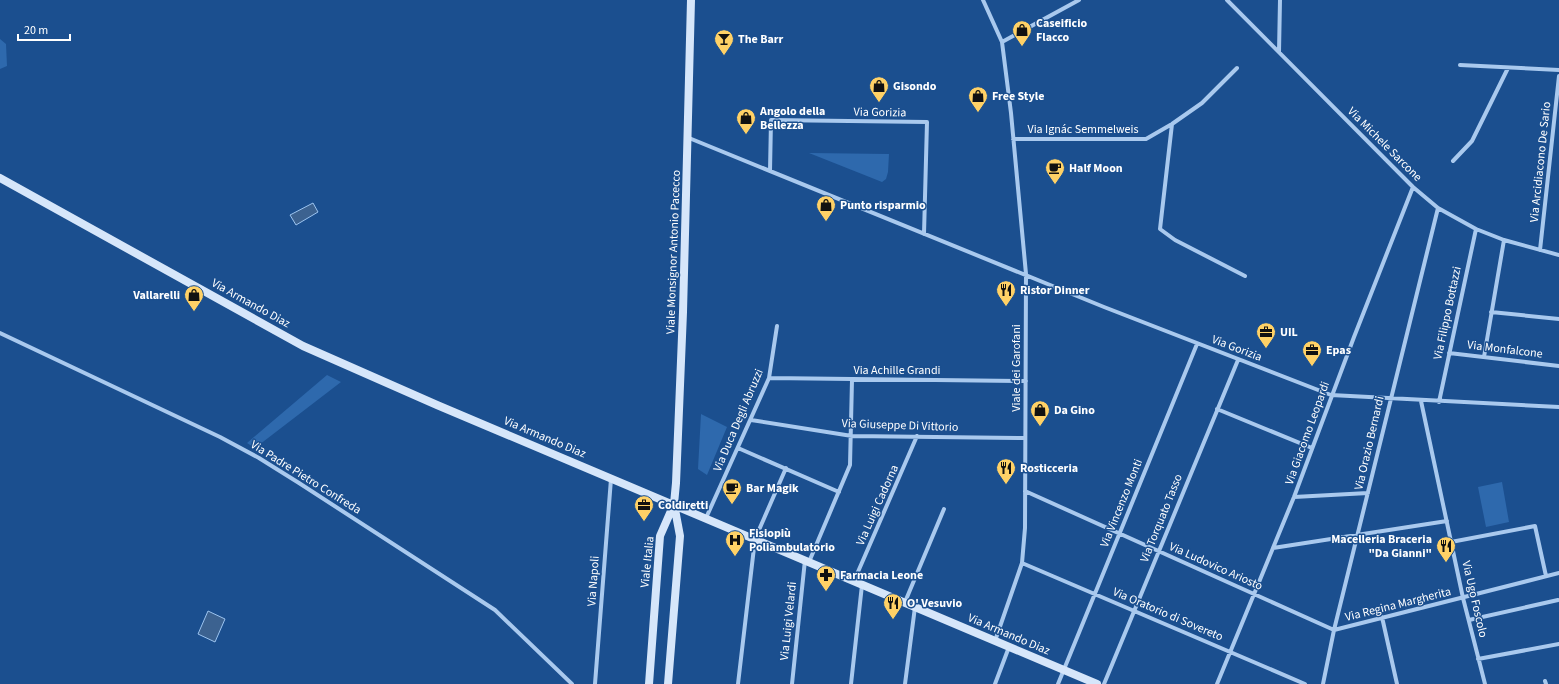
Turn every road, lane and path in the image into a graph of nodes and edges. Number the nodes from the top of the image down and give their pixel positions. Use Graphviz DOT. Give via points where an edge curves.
graph roads {
  1 [pos="691,0"];
  2 [pos="984,0"];
  3 [pos="1079,0"];
  4 [pos="1227,0"];
  5 [pos="1280,0"];
  6 [pos="1002,42"];
  7 [pos="1279,52"];
  8 [pos="1460,65"];
  9 [pos="1237,68"];
  10 [pos="1508,68"];
  11 [pos="1559,70"];
  12 [pos="1559,76"];
  13 [pos="1172,124"];
  14 [pos="689,138"];
  15 [pos="1013,139"];
  16 [pos="1453,161"];
  17 [pos="770,170"];
  18 [pos="0,178"];
  19 [pos="1413,187"];
  20 [pos="1438,208"];
  21 [pos="1476,229"];
  22 [pos="924,234"];
  23 [pos="1504,240"];
  24 [pos="1540,250"];
  25 [pos="1559,255"];
  26 [pos="1026,274"];
  27 [pos="1245,276"];
  28 [pos="1491,312"];
  29 [pos="1559,319"];
  30 [pos="777,326"];
  31 [pos="0,333"];
  32 [pos="1197,344"];
  33 [pos="1449,353"];
  34 [pos="1484,357"];
  35 [pos="1238,360"];
  36 [pos="1559,366"];
  37 [pos="769,378"];
  38 [pos="852,380"];
  39 [pos="1026,381"];
  40 [pos="1331,395"];
  41 [pos="1390,399"];
  42 [pos="1421,401"];
  43 [pos="1439,402"];
  44 [pos="1559,407"];
  45 [pos="1217,409"];
  46 [pos="751,420"];
  47 [pos="852,436"];
  48 [pos="917,436"];
  49 [pos="1025,438"];
  50 [pos="738,448"];
  51 [pos="1312,448"];
  52 [pos="786,468"];
  53 [pos="611,479"];
  54 [pos="1025,491"];
  55 [pos="839,492"];
  56 [pos="1368,493"];
  57 [pos="1294,497"];
  58 [pos="674,504"];
  59 [pos="944,509"];
  60 [pos="706,518"];
  61 [pos="1447,521"];
  62 [pos="1119,534"];
  63 [pos="1358,535"];
  64 [pos="755,539"];
  65 [pos="1451,542"];
  66 [pos="1272,548"];
  67 [pos="1159,551"];
  68 [pos="807,561"];
  69 [pos="1022,563"];
  70 [pos="1559,573"];
  71 [pos="1546,576"];
  72 [pos="858,582"];
  73 [pos="1095,594"];
  74 [pos="1254,594"];
  75 [pos="1463,598"];
  76 [pos="1558,600"];
  77 [pos="905,602"];
  78 [pos="915,606"];
  79 [pos="1134,610"];
  80 [pos="1382,617"];
  81 [pos="1469,620"];
  82 [pos="1334,630"];
  83 [pos="995,641"];
  84 [pos="1559,644"];
  85 [pos="1010,647"];
  86 [pos="1230,652"];
  87 [pos="1478,659"];
  88 [pos="1064,670"];
  89 [pos="572,684"];
  90 [pos="595,684"];
  91 [pos="649,684"];
  92 [pos="668,684"];
  93 [pos="738,684"];
  94 [pos="792,684"];
  95 [pos="851,684"];
  96 [pos="905,684"];
  97 [pos="995,684"];
  98 [pos="1058,684"];
  99 [pos="1096,684"];
  100 [pos="1104,684"];
  101 [pos="1217,684"];
  102 [pos="1305,684"];
  103 [pos="1323,684"];
  104 [pos="1397,684"];
  105 [pos="1485,684"];
  1 -- 14 [label="main road, Viale Monsignor Antonio Pacecco"];
  2 -- 6 [label="street, Viale dei Garofani"];
  3 -- 6 [label="street"];
  4 -- 7 [label="street, Via Michele Sarcone"];
  5 -- 7 [label="street"];
  6 -- 15 [label="street, Viale dei Garofani"];
  7 -- 19 [label="street, Via Michele Sarcone"];
  8 -- 10 [label="street"];
  9 -- 13 [label="street, Via Ignác Semmelweis" via="1202,103"];
  10 -- 11 [label="street"];
  10 -- 16 [label="street" via="1472,141"];
  12 -- 24 [label="street, Via Arcidiacono De Sario"];
  13 -- 15 [label="street, Via Ignác Semmelweis" via="1146,139"];
  13 -- 27 [label="street" via="1160,229 1175,240"];
  14 -- 17 [label="street, Via Gorizia"];
  14 -- 58 [label="main road, Viale Monsignor Antonio Pacecco"];
  15 -- 26 [label="street, Viale dei Garofani"];
  17 -- 22 [label="street, Via Gorizia"];
  17 -- 22 [label="street, Via Gorizia" via="771,120 927,122"];
  18 -- 53 [label="main road, Via Armando Diaz" via="303,346"];
  19 -- 20 [label="street, Via Michele Sarcone"];
  19 -- 40 [label="street, Via Giacomo Leopardi"];
  20 -- 21 [label="street, Via Michele Sarcone"];
  20 -- 41 [label="street, Via Orazio Bernardi"];
  21 -- 23 [label="street, Via Michele Sarcone"];
  21 -- 33 [label="street, Via Filippo Bottazzi"];
  22 -- 26 [label="street, Via Gorizia"];
  23 -- 24 [label="street, Via Michele Sarcone"];
  23 -- 28 [label="street"];
  24 -- 25 [label="street, Via Michele Sarcone"];
  26 -- 32 [label="street, Via Gorizia"];
  26 -- 39 [label="street, Viale dei Garofani"];
  28 -- 29 [label="street"];
  28 -- 34 [label="street"];
  30 -- 37 [label="street, Via Duca Degli Abruzzi"];
  31 -- 89 [label="street, Via Padre Pietro Confreda" via="220,437 300,482 495,610"];
  32 -- 35 [label="street, Via Gorizia"];
  32 -- 62 [label="street, Via Vincenzo Monti"];
  33 -- 34 [label="street, Via Monfalcone"];
  33 -- 43 [label="street, Via Filippo Bottazzi"];
  34 -- 36 [label="street, Via Monfalcone"];
  35 -- 40 [label="street, Via Gorizia"];
  35 -- 45 [label="street, Via Torquato Tasso"];
  37 -- 38 [label="street, Via Achille Grandi"];
  37 -- 46 [label="street, Via Duca Degli Abruzzi"];
  38 -- 39 [label="street, Via Achille Grandi"];
  38 -- 47 [label="street, Via Luigi Velardi"];
  39 -- 49 [label="street, Viale dei Garofani"];
  40 -- 41 [label="street, Via Gorizia"];
  40 -- 51 [label="street, Via Giacomo Leopardi"];
  41 -- 42 [label="street, Via Gorizia"];
  41 -- 56 [label="street, Via Orazio Bernardi"];
  42 -- 43 [label="street, Via Gorizia"];
  42 -- 61 [label="street, Via Ugo Foscolo"];
  43 -- 44 [label="street, Via Gorizia"];
  45 -- 51 [label="street"];
  45 -- 67 [label="street, Via Torquato Tasso"];
  46 -- 47 [label="street, Via Giuseppe Di Vittorio"];
  46 -- 50 [label="street, Via Duca Degli Abruzzi"];
  47 -- 48 [label="street, Via Giuseppe Di Vittorio"];
  47 -- 55 [label="street, Via Luigi Velardi" via="850,466"];
  48 -- 49 [label="street, Via Giuseppe Di Vittorio"];
  48 -- 72 [label="street, Via Luigi Cadorna"];
  49 -- 54 [label="street, Viale dei Garofani"];
  50 -- 52 [label="street"];
  50 -- 60 [label="street, Via Duca Degli Abruzzi"];
  51 -- 57 [label="street, Via Giacomo Leopardi"];
  52 -- 55 [label="street"];
  52 -- 64 [label="street"];
  53 -- 58 [label="main road, Via Armando Diaz"];
  53 -- 90 [label="street, Via Napoli"];
  54 -- 62 [label="street, Via Ludovico Ariosto"];
  54 -- 69 [label="street, Viale dei Garofani"];
  55 -- 68 [label="street, Via Luigi Velardi"];
  56 -- 57 [label="street"];
  56 -- 63 [label="street, Via Orazio Bernardi"];
  57 -- 66 [label="street, Via Giacomo Leopardi"];
  58 -- 60 [label="main road, Via Armando Diaz"];
  58 -- 91 [label="main road, Viale Italia" via="660,536"];
  58 -- 92 [label="main road" via="680,536"];
  59 -- 77 [label="street"];
  60 -- 64 [label="main road, Via Armando Diaz"];
  61 -- 63 [label="street"];
  61 -- 65 [label="street, Via Ugo Foscolo"];
  62 -- 67 [label="street, Via Ludovico Ariosto"];
  62 -- 73 [label="street, Via Vincenzo Monti"];
  63 -- 66 [label="street"];
  63 -- 82 [label="street, Via Orazio Bernardi"];
  64 -- 68 [label="main road, Via Armando Diaz"];
  64 -- 93 [label="street"];
  65 -- 71 [label="street" via="1535,526"];
  65 -- 75 [label="street, Via Ugo Foscolo"];
  66 -- 74 [label="street, Via Giacomo Leopardi"];
  67 -- 74 [label="street, Via Ludovico Ariosto"];
  67 -- 79 [label="street, Via Torquato Tasso"];
  68 -- 72 [label="main road, Via Armando Diaz"];
  68 -- 94 [label="street, Via Luigi Velardi"];
  69 -- 73 [label="street, Via Oratorio di Sovereto"];
  69 -- 83 [label="street, Viale dei Garofani"];
  70 -- 71 [label="street, Via Regina Margherita"];
  71 -- 75 [label="street, Via Regina Margherita"];
  72 -- 77 [label="main road, Via Armando Diaz"];
  72 -- 95 [label="street, Via Luigi Cadorna"];
  73 -- 79 [label="street, Via Oratorio di Sovereto"];
  73 -- 88 [label="street, Via Vincenzo Monti"];
  74 -- 82 [label="street, Via Ludovico Ariosto"];
  74 -- 86 [label="street, Via Giacomo Leopardi"];
  75 -- 80 [label="street, Via Regina Margherita"];
  75 -- 81 [label="street, Via Ugo Foscolo"];
  76 -- 81 [label="street"];
  77 -- 78 [label="main road, Via Armando Diaz"];
  78 -- 83 [label="main road, Via Armando Diaz"];
  78 -- 96 [label="street"];
  79 -- 86 [label="street, Via Oratorio di Sovereto"];
  79 -- 100 [label="street, Via Torquato Tasso"];
  80 -- 82 [label="street, Via Regina Margherita"];
  80 -- 104 [label="street"];
  81 -- 87 [label="street, Via Ugo Foscolo"];
  82 -- 103 [label="street, Via Orazio Bernardi"];
  83 -- 85 [label="main road, Via Armando Diaz"];
  84 -- 87 [label="street"];
  85 -- 88 [label="main road, Via Armando Diaz"];
  85 -- 97 [label="street"];
  86 -- 101 [label="street, Via Giacomo Leopardi"];
  86 -- 102 [label="street, Via Oratorio di Sovereto"];
  87 -- 105 [label="street, Via Ugo Foscolo"];
  88 -- 98 [label="street, Via Vincenzo Monti"];
  88 -- 99 [label="main road, Via Armando Diaz"];
}
